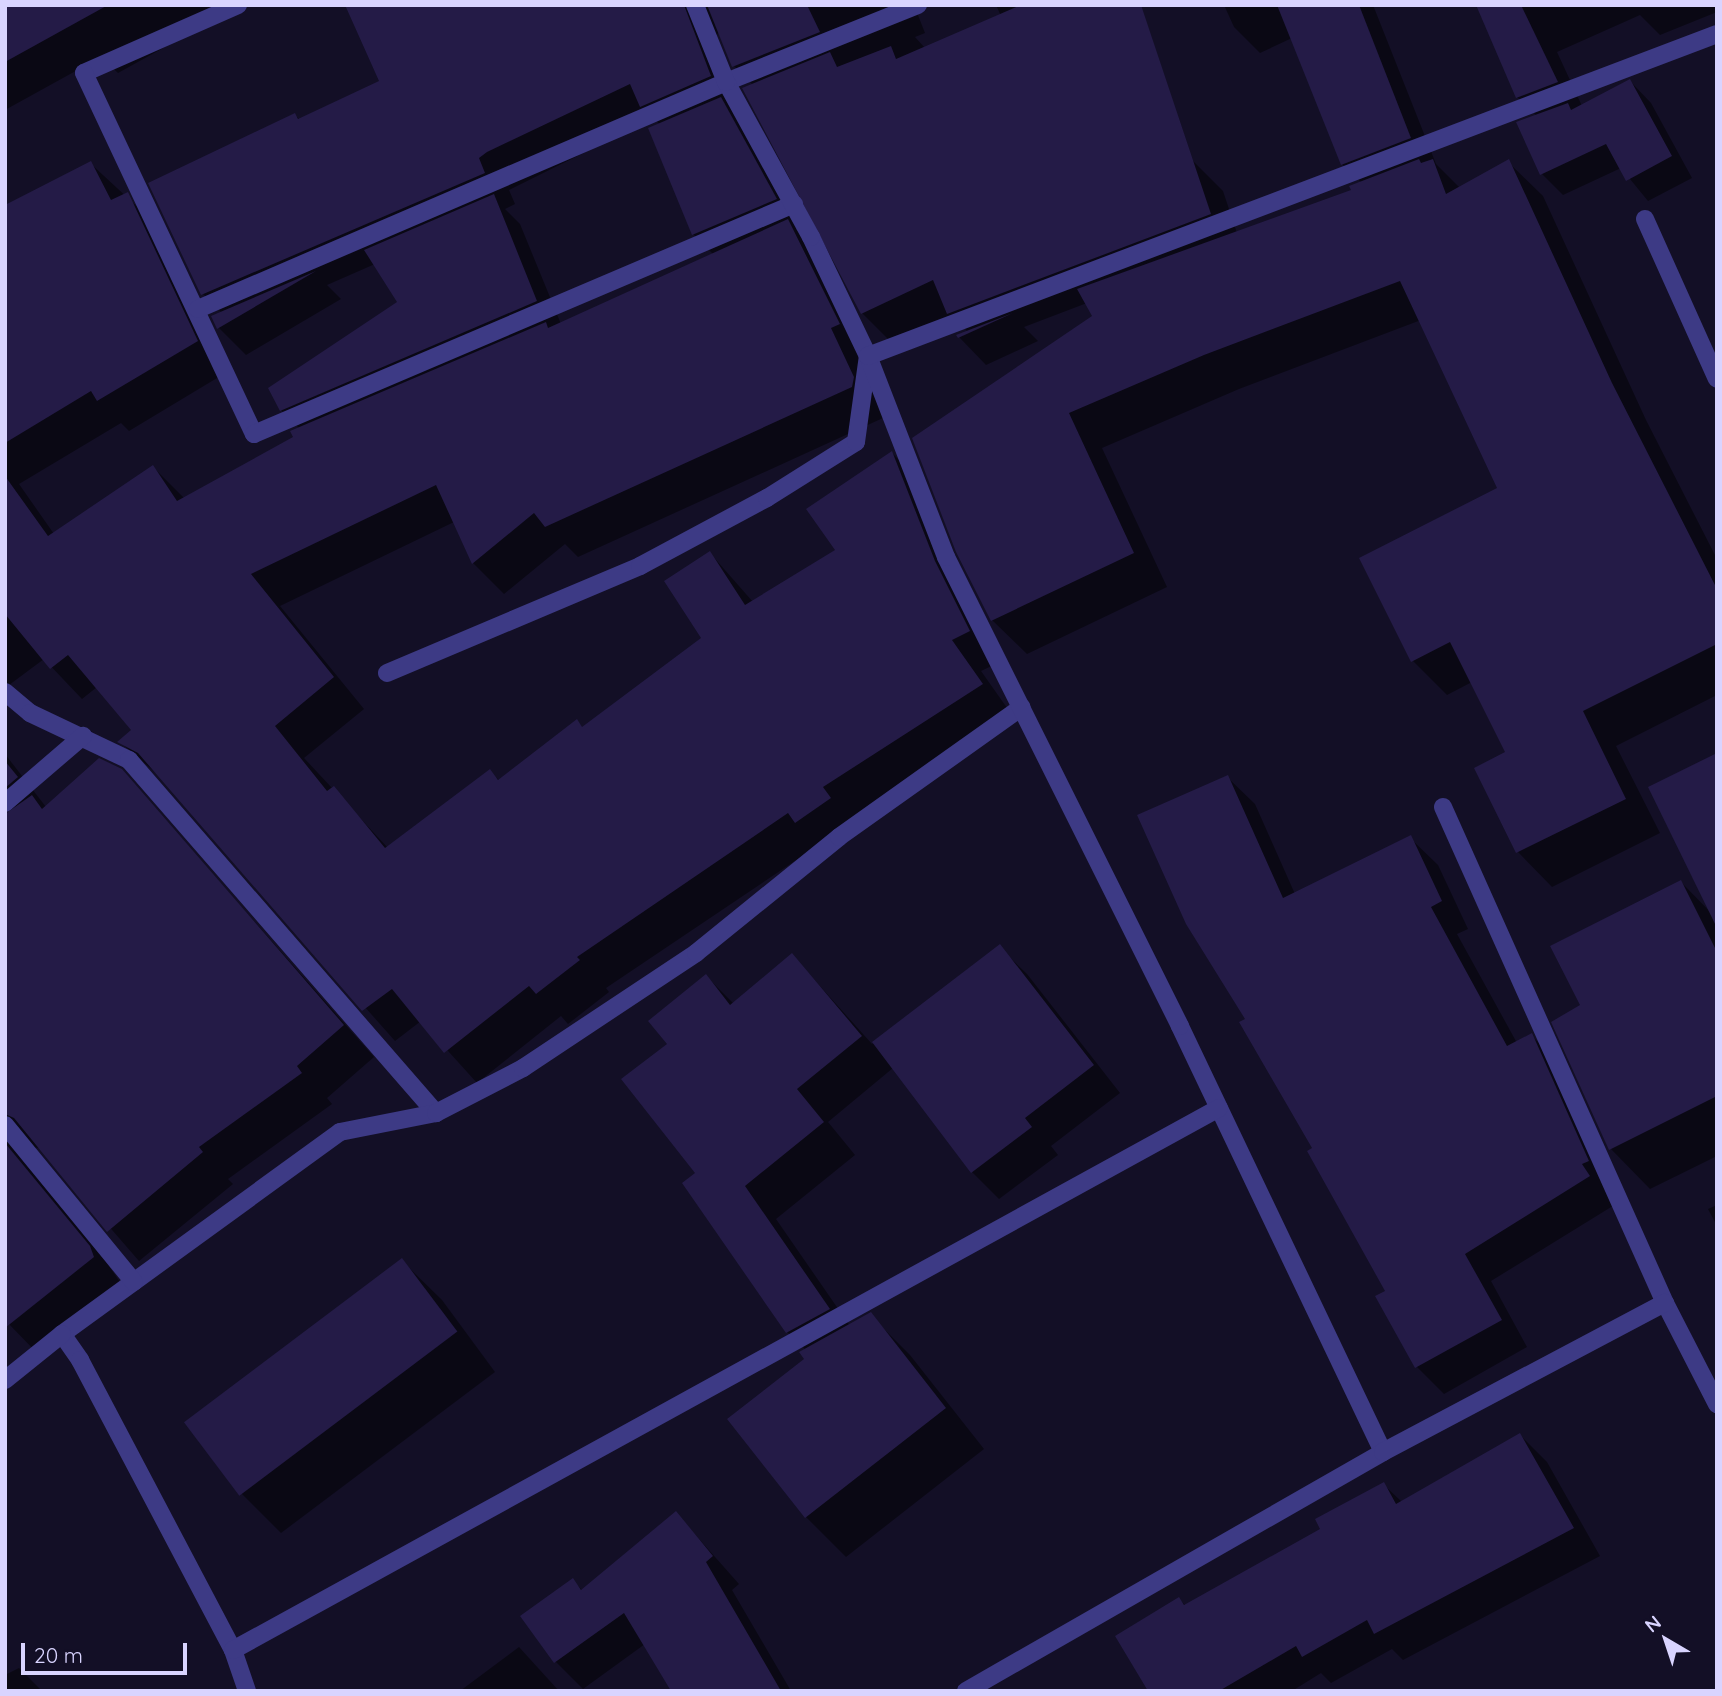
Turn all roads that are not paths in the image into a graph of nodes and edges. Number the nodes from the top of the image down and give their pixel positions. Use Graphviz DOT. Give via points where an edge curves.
graph roads {
  1 [pos="238,5"];
  2 [pos="695,5"];
  3 [pos="918,5"];
  4 [pos="1717,34"];
  5 [pos="726,82"];
  6 [pos="794,204"];
  7 [pos="1645,219"];
  8 [pos="198,309"];
  9 [pos="867,356"];
  10 [pos="1717,379"];
  11 [pos="387,673"];
  12 [pos="5,692"];
  13 [pos="1021,707"];
  14 [pos="83,736"];
  15 [pos="5,803"];
  16 [pos="1443,807"];
  17 [pos="1219,1108"];
  18 [pos="436,1113"];
  19 [pos="5,1125"];
  20 [pos="134,1282"];
  21 [pos="1665,1303"];
  22 [pos="62,1334"];
  23 [pos="5,1380"];
  24 [pos="1717,1404"];
  25 [pos="1383,1452"];
  26 [pos="233,1650"];
  27 [pos="247,1691"];
  28 [pos="966,1691"];
  1 -- 8 [label="street" via="84,73"];
  2 -- 5 [label="street"];
  3 -- 5 [label="street"];
  4 -- 9 [label="street"];
  5 -- 6 [label="street"];
  5 -- 8 [label="street"];
  6 -- 8 [label="street" via="254,434"];
  6 -- 9 [label="street"];
  7 -- 10 [label="street"];
  9 -- 11 [label="street" via="856,442 767,498 640,566"];
  9 -- 13 [label="street" via="946,556"];
  12 -- 14 [label="street" via="30,713"];
  13 -- 17 [label="street"];
  13 -- 18 [label="street" via="839,837 696,953 523,1068"];
  14 -- 15 [label="street"];
  14 -- 18 [label="street" via="128,760"];
  16 -- 21 [label="street"];
  17 -- 25 [label="street"];
  17 -- 26 [label="street"];
  18 -- 20 [label="street" via="340,1132"];
  19 -- 20 [label="street"];
  20 -- 22 [label="street"];
  21 -- 24 [label="street"];
  21 -- 25 [label="street"];
  22 -- 23 [label="street"];
  22 -- 26 [label="street"];
  25 -- 28 [label="street"];
  26 -- 27 [label="street"];
}
